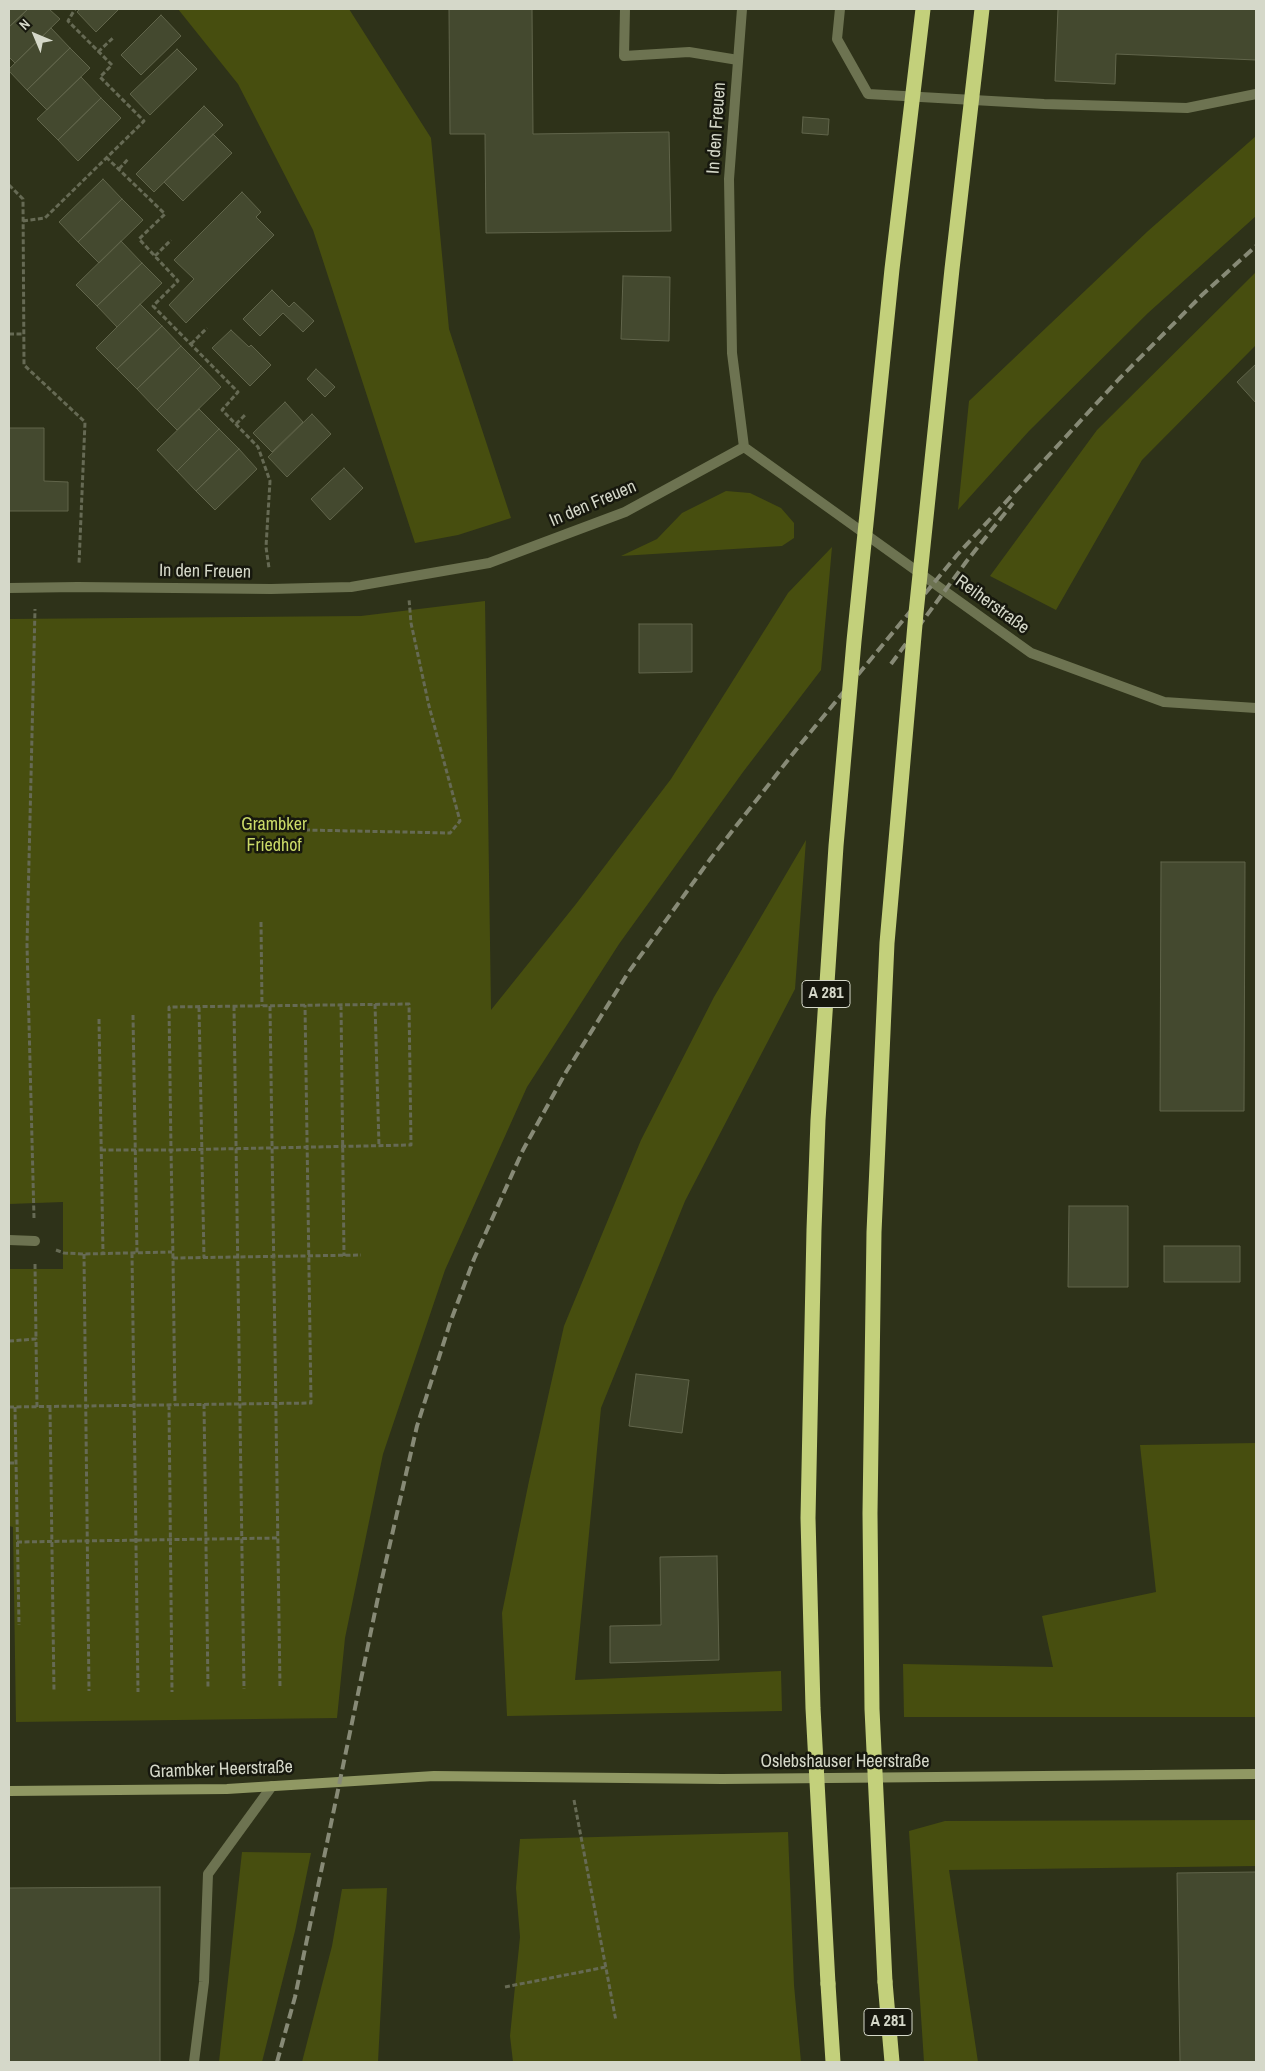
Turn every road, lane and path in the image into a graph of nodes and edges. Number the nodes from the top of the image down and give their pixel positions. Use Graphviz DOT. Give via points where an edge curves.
graph roads {
  1 [pos="75,9"];
  2 [pos="625,9"];
  3 [pos="742,9"];
  4 [pos="840,9"];
  5 [pos="922,9"];
  6 [pos="982,9"];
  7 [pos="114,37"];
  8 [pos="98,52"];
  9 [pos="738,60"];
  10 [pos="1256,94"];
  11 [pos="106,157"];
  12 [pos="129,158"];
  13 [pos="119,170"];
  14 [pos="9,186"];
  15 [pos="23,220"];
  16 [pos="170,240"];
  17 [pos="155,256"];
  18 [pos="207,328"];
  19 [pos="9,334"];
  20 [pos="24,334"];
  21 [pos="191,344"];
  22 [pos="246,414"];
  23 [pos="236,424"];
  24 [pos="744,447"];
  25 [pos="407,578"];
  26 [pos="78,587"];
  27 [pos="9,588"];
  28 [pos="35,588"];
  29 [pos="271,589"];
  30 [pos="1256,708"];
  31 [pos="304,830"];
  32 [pos="261,922"];
  33 [pos="375,1004"];
  34 [pos="305,1005"];
  35 [pos="340,1005"];
  36 [pos="234,1006"];
  37 [pos="262,1006"];
  38 [pos="270,1006"];
  39 [pos="199,1007"];
  40 [pos="133,1015"];
  41 [pos="99,1019"];
  42 [pos="379,1146"];
  43 [pos="307,1147"];
  44 [pos="342,1147"];
  45 [pos="236,1148"];
  46 [pos="272,1148"];
  47 [pos="202,1149"];
  48 [pos="101,1150"];
  49 [pos="136,1150"];
  50 [pos="171,1150"];
  51 [pos="9,1240"];
  52 [pos="34,1240"];
  53 [pos="172,1252"];
  54 [pos="132,1253"];
  55 [pos="137,1253"];
  56 [pos="84,1254"];
  57 [pos="103,1254"];
  58 [pos="361,1255"];
  59 [pos="274,1256"];
  60 [pos="308,1256"];
  61 [pos="344,1256"];
  62 [pos="238,1257"];
  63 [pos="173,1258"];
  64 [pos="204,1258"];
  65 [pos="36,1339"];
  66 [pos="9,1341"];
  67 [pos="276,1403"];
  68 [pos="204,1404"];
  69 [pos="239,1404"];
  70 [pos="169,1405"];
  71 [pos="175,1405"];
  72 [pos="86,1406"];
  73 [pos="134,1406"];
  74 [pos="9,1407"];
  75 [pos="15,1407"];
  76 [pos="37,1407"];
  77 [pos="50,1407"];
  78 [pos="9,1463"];
  79 [pos="16,1463"];
  80 [pos="242,1538"];
  81 [pos="278,1538"];
  82 [pos="206,1539"];
  83 [pos="136,1540"];
  84 [pos="170,1540"];
  85 [pos="88,1541"];
  86 [pos="17,1542"];
  87 [pos="52,1542"];
  88 [pos="18,1625"];
  89 [pos="208,1688"];
  90 [pos="280,1688"];
  91 [pos="244,1689"];
  92 [pos="90,1691"];
  93 [pos="54,1692"];
  94 [pos="138,1692"];
  95 [pos="172,1692"];
  96 [pos="1256,1774"];
  97 [pos="434,1776"];
  98 [pos="569,1777"];
  99 [pos="272,1786"];
  100 [pos="9,1791"];
  101 [pos="606,1967"];
  102 [pos="505,1987"];
  103 [pos="616,2021"];
  104 [pos="194,2062"];
  105 [pos="834,2062"];
  106 [pos="892,2062"];
  1 -- 8 [label="path" via="68,21"];
  2 -- 9 [label="street" via="624,56 689,52"];
  3 -- 9 [label="street, In den Freuen"];
  4 -- 10 [label="street" via="837,38 868,94 1187,108"];
  5 -- 105 [label="highway, A 281, bridge" via="854,641 836,846 818,1120 808,1518 814,1708"];
  6 -- 106 [label="highway, A 281, bridge" via="916,614 886,963 874,1232 870,1513 872,1709"];
  7 -- 8 [label="path"];
  8 -- 11 [label="path" via="112,66 100,77 144,120"];
  9 -- 24 [label="street, In den Freuen" via="730,199 732,353"];
  11 -- 13 [label="path"];
  11 -- 15 [label="path" via="45,218"];
  12 -- 13 [label="path"];
  13 -- 17 [label="path" via="165,214 139,239"];
  14 -- 15 [label="path" via="23,199"];
  15 -- 20 [label="path"];
  16 -- 17 [label="path"];
  17 -- 21 [label="path" via="178,281 153,306"];
  18 -- 21 [label="path"];
  19 -- 20 [label="path"];
  20 -- 26 [label="path" via="24,365 84,422"];
  21 -- 23 [label="path" via="238,392 222,410"];
  22 -- 23 [label="path"];
  23 -- 29 [label="path" via="258,447 270,481 266,547"];
  24 -- 25 [label="street, In den Freuen" via="625,512 489,563"];
  24 -- 30 [label="street, Reiherstraße" via="1030,653 1164,702"];
  25 -- 29 [label="street, In den Freuen" via="351,587"];
  25 -- 31 [label="path" via="411,623 429,706 460,821 450,833"];
  26 -- 28 [label="street, In den Freuen"];
  26 -- 29 [label="street, In den Freuen"];
  27 -- 28 [label="street, In den Freuen"];
  28 -- 52 [label="path" via="27,945"];
  32 -- 37 [label="path"];
  33 -- 35 [label="path"];
  33 -- 42 [label="path"];
  33 -- 42 [label="path" via="409,1004 411,1146"];
  34 -- 35 [label="path"];
  34 -- 38 [label="path"];
  34 -- 43 [label="path"];
  35 -- 44 [label="path"];
  36 -- 37 [label="path"];
  36 -- 39 [label="path"];
  36 -- 45 [label="path"];
  37 -- 38 [label="path"];
  38 -- 46 [label="path"];
  39 -- 47 [label="path"];
  39 -- 50 [label="path" via="170,1007"];
  40 -- 49 [label="path"];
  41 -- 48 [label="path"];
  42 -- 44 [label="path"];
  43 -- 44 [label="path"];
  43 -- 46 [label="path"];
  43 -- 60 [label="path"];
  44 -- 61 [label="path"];
  45 -- 46 [label="path"];
  45 -- 47 [label="path"];
  45 -- 62 [label="path"];
  46 -- 59 [label="path"];
  47 -- 50 [label="path"];
  47 -- 64 [label="path"];
  48 -- 49 [label="path"];
  48 -- 57 [label="path"];
  49 -- 50 [label="path"];
  49 -- 55 [label="path"];
  50 -- 53 [label="path"];
  51 -- 52 [label="street"];
  52 -- 56 [label="path" via="64,1253"];
  52 -- 65 [label="path"];
  53 -- 55 [label="path"];
  53 -- 63 [label="path"];
  54 -- 55 [label="path"];
  54 -- 57 [label="path"];
  54 -- 73 [label="path"];
  56 -- 57 [label="path"];
  56 -- 72 [label="path"];
  58 -- 61 [label="path"];
  59 -- 60 [label="path"];
  59 -- 62 [label="path"];
  59 -- 67 [label="path"];
  60 -- 61 [label="path"];
  60 -- 67 [label="path" via="310,1403"];
  62 -- 64 [label="path"];
  62 -- 69 [label="path"];
  63 -- 64 [label="path"];
  63 -- 71 [label="path"];
  65 -- 66 [label="path"];
  65 -- 76 [label="path"];
  67 -- 69 [label="path"];
  67 -- 81 [label="path"];
  68 -- 69 [label="path"];
  68 -- 71 [label="path"];
  68 -- 82 [label="path"];
  69 -- 80 [label="path"];
  70 -- 71 [label="path"];
  70 -- 73 [label="path"];
  70 -- 84 [label="path"];
  72 -- 73 [label="path"];
  72 -- 77 [label="path"];
  72 -- 85 [label="path"];
  73 -- 83 [label="path"];
  74 -- 75 [label="path"];
  75 -- 76 [label="path"];
  75 -- 79 [label="path"];
  76 -- 77 [label="path"];
  77 -- 87 [label="path"];
  78 -- 79 [label="path"];
  79 -- 86 [label="path"];
  80 -- 81 [label="path"];
  80 -- 82 [label="path"];
  80 -- 91 [label="path"];
  81 -- 90 [label="path"];
  82 -- 84 [label="path"];
  82 -- 89 [label="path"];
  83 -- 84 [label="path"];
  83 -- 85 [label="path"];
  83 -- 94 [label="path"];
  84 -- 95 [label="path"];
  85 -- 87 [label="path"];
  85 -- 92 [label="path"];
  86 -- 87 [label="path"];
  86 -- 88 [label="path"];
  87 -- 93 [label="path"];
  96 -- 98 [label="main road, Oslebshauser Heerstraße" via="722,1779"];
  97 -- 98 [label="main road, Oslebshauser Heerstraße"];
  97 -- 99 [label="main road, Grambker Heerstraße"];
  98 -- 101 [label="path"];
  99 -- 100 [label="main road, Grambker Heerstraße"];
  99 -- 104 [label="street" via="208,1874 204,1982"];
  101 -- 102 [label="path"];
  101 -- 103 [label="path"];
}
